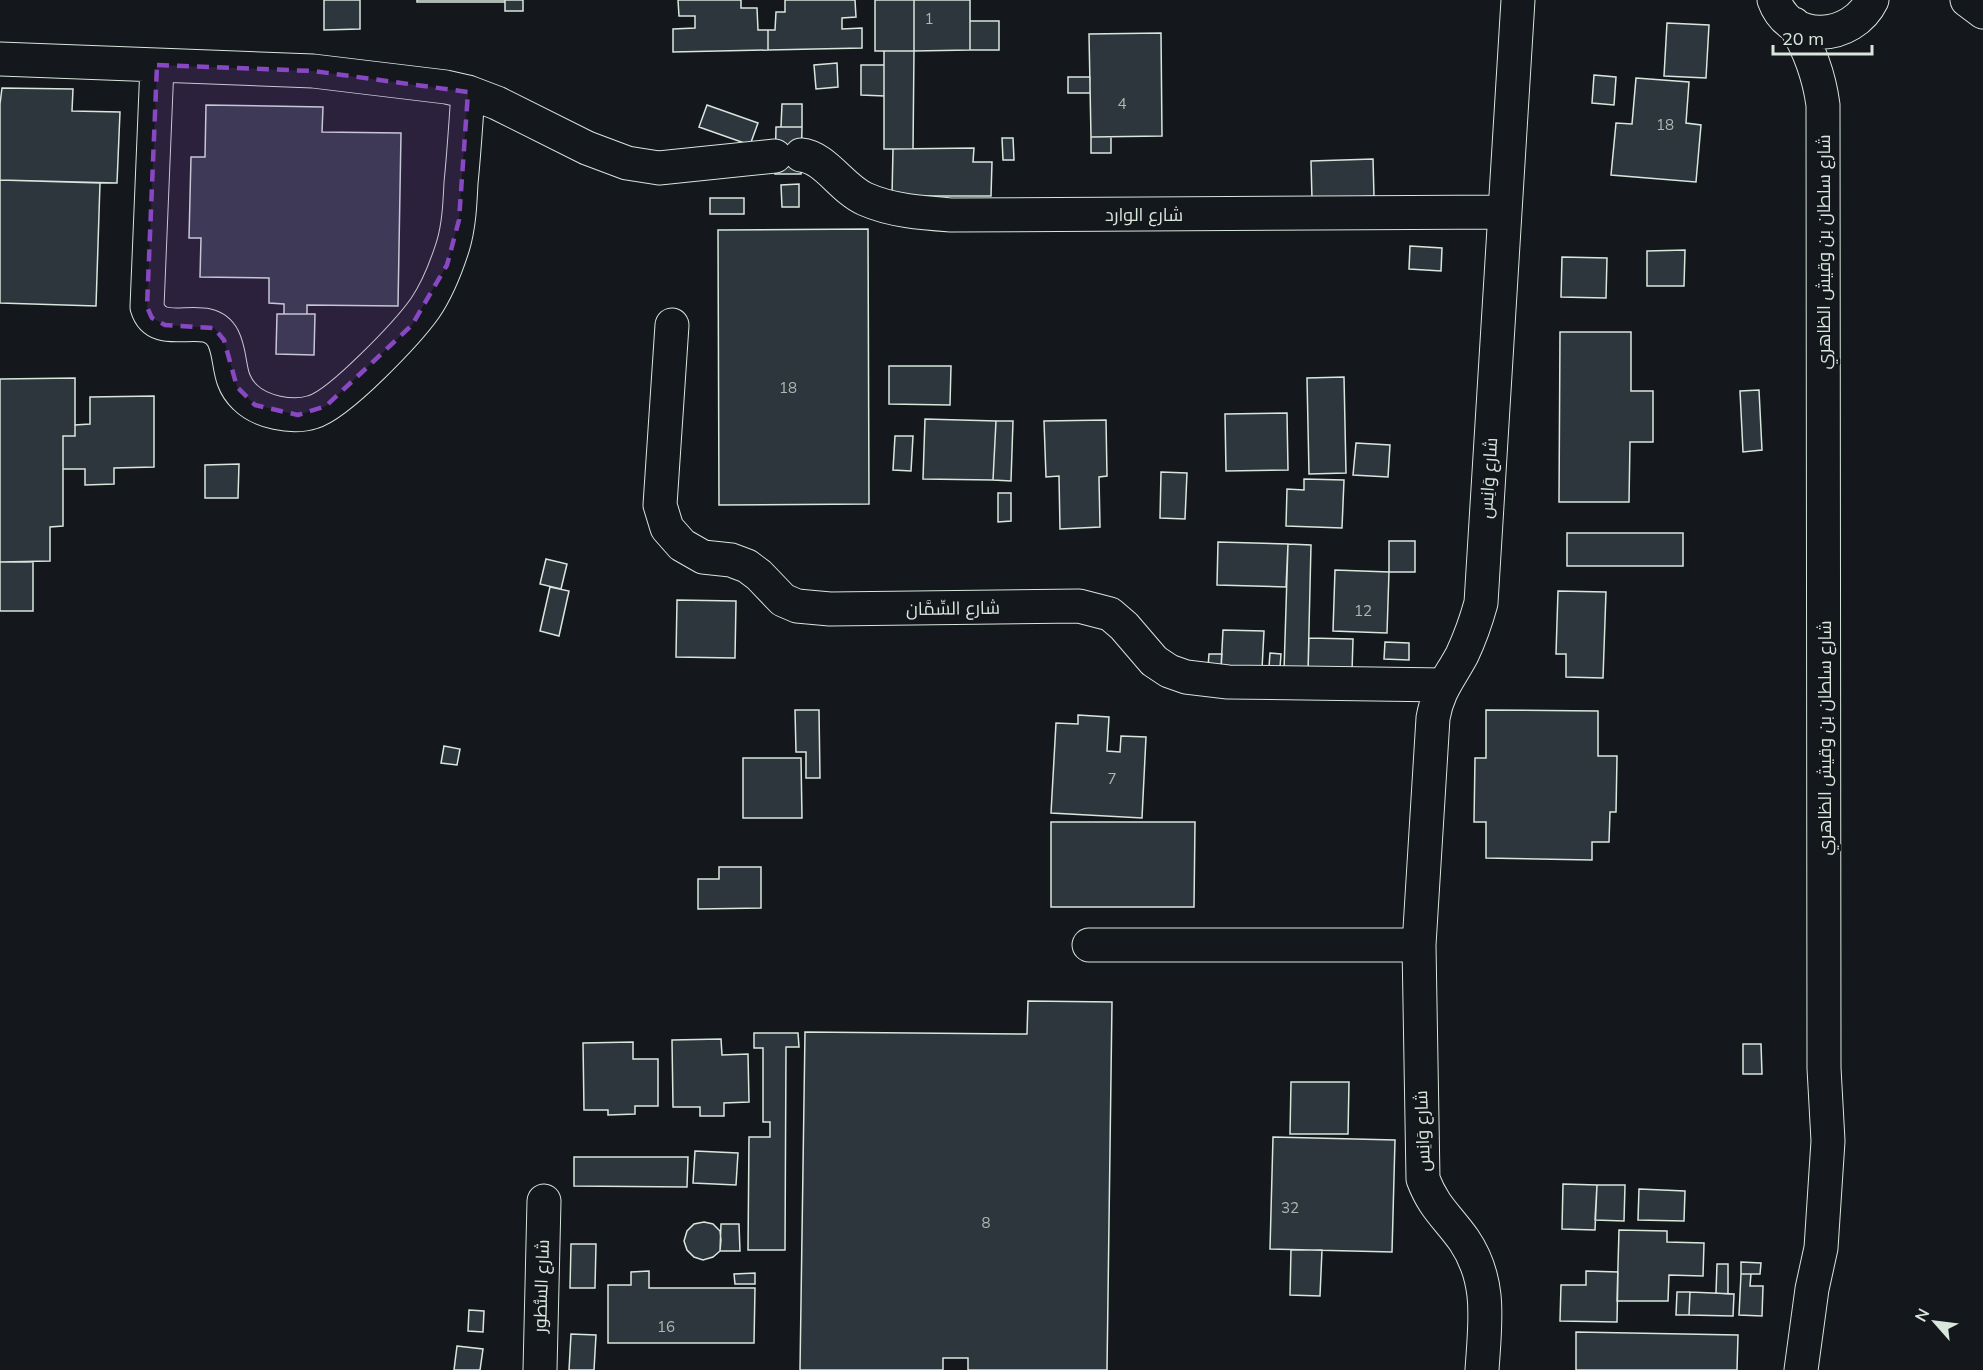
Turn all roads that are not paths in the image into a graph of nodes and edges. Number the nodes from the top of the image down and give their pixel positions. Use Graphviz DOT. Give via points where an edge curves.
graph roads {
  1 [pos="1518,0"];
  2 [pos="1967,0"];
  3 [pos="1778,7"];
  4 [pos="1868,9"];
  5 [pos="1983,12"];
  6 [pos="0,59"];
  7 [pos="157,65"];
  8 [pos="468,92"];
  9 [pos="1823,105"];
  10 [pos="1505,212"];
  11 [pos="672,325"];
  12 [pos="1444,685"];
  13 [pos="1089,945"];
  14 [pos="1419,945"];
  15 [pos="544,1201"];
  16 [pos="540,1370"];
  17 [pos="1482,1370"];
  18 [pos="1801,1370"];
  1 -- 10 [label="street, شارع وَانِس"];
  2 -- 5 [label="street"];
  3 -- 4 [label="street" via="1812,32 1832,32"];
  3 -- 9 [label="street, شارع سلطان بن وقيش الظاهري" via="1805,43 1814,63"];
  4 -- 9 [label="street, شارع سلطان بن وقيش الظاهري" via="1833,64"];
  6 -- 7 [label="street"];
  7 -- 8 [label="street" via="313,71"];
  7 -- 8 [label="street" via="149,313 165,325 198,324 214,328 224,340 231,375 245,397 267,410 298,415 326,406 346,390 412,325 438,286 459,220"];
  8 -- 10 [label="street, شارع الوارد" via="627,163 659,168 788,155 817,159 843,186 864,199 917,212"];
  9 -- 18 [label="street, شارع سلطان بن وقيش الظاهري" via="1824,1068 1828,1141 1821,1248"];
  10 -- 12 [label="street, شارع وَانِس" via="1481,603 1474,629"];
  11 -- 12 [label="street, شارع السِّمَّان" via="660,505 667,528 682,545 703,557 747,566 783,600 797,606 831,609 1079,606 1110,614 1154,661 1186,677 1228,682"];
  12 -- 14 [label="street, شارع وَانِس" via="1433,718"];
  13 -- 14 [label="street"];
  14 -- 17 [label="street, شارع وَانِس" via="1423,1179 1442,1215 1466,1243 1484,1284"];
  15 -- 16 [label="street, شارع السُّطور"];
}
